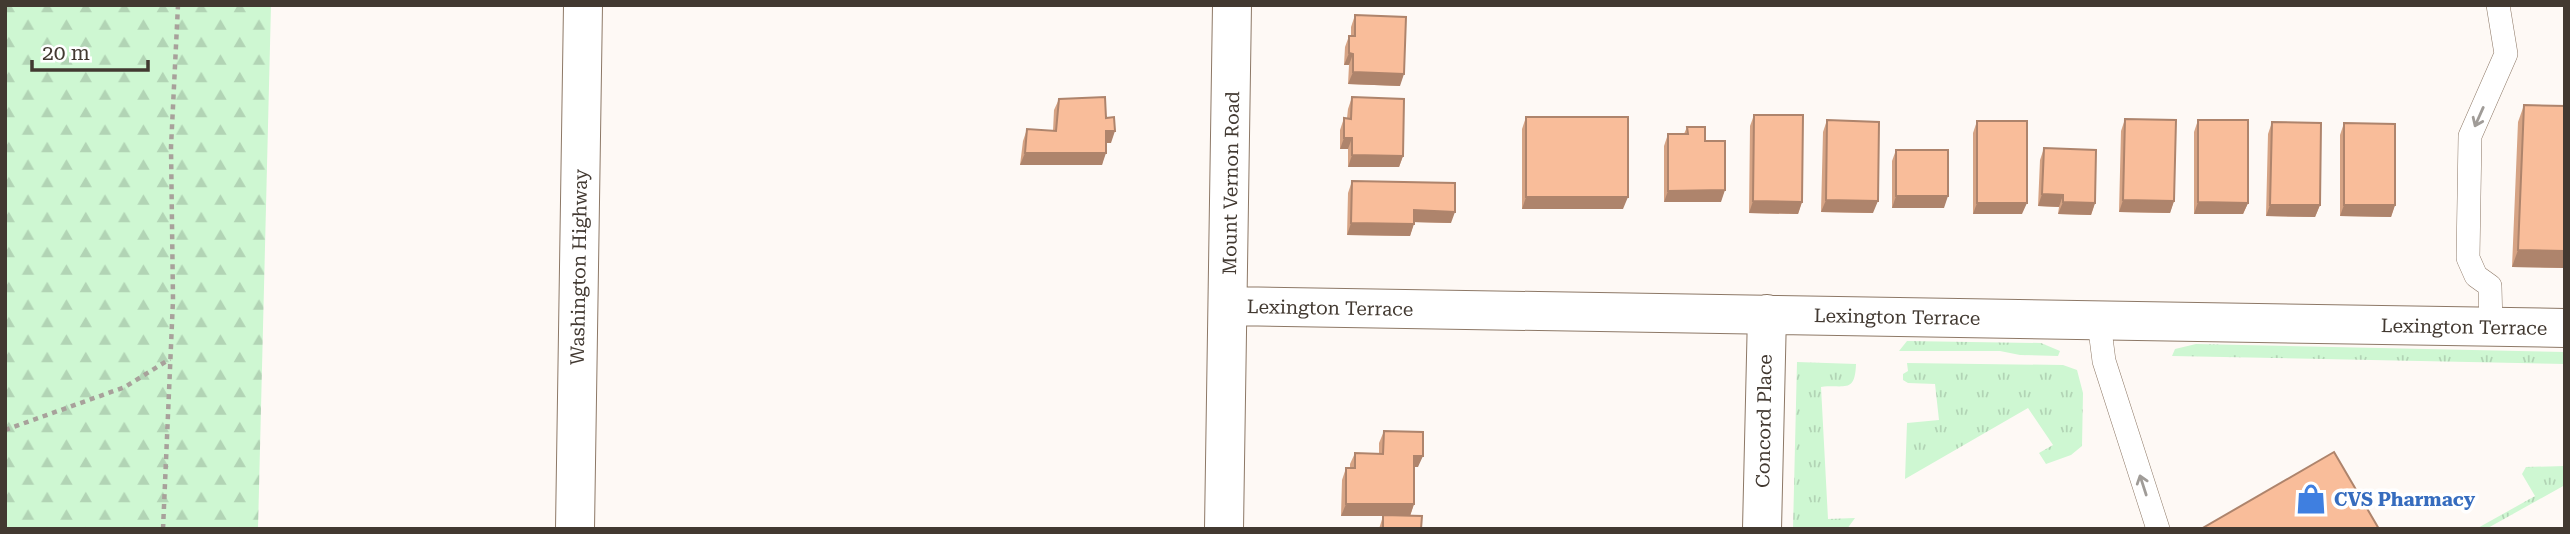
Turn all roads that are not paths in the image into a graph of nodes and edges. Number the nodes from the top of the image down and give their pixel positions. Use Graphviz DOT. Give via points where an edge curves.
graph roads {
  1 [pos="583,5"];
  2 [pos="1232,5"];
  3 [pos="2498,5"];
  4 [pos="1230,306"];
  5 [pos="1767,314"];
  6 [pos="2099,322"];
  7 [pos="2491,327"];
  8 [pos="2565,328"];
  9 [pos="575,529"];
  10 [pos="1224,529"];
  11 [pos="1762,529"];
  12 [pos="2158,529"];
  1 -- 9 [label="street, Washington Highway"];
  2 -- 4 [label="street, Mount Vernon Road"];
  3 -- 7 [label="lane, one-way" via="2506,54 2470,136 2468,258 2476,276 2490,286"];
  4 -- 5 [label="street, Lexington Terrace"];
  4 -- 10 [label="street, Mount Vernon Road"];
  5 -- 6 [label="street, Lexington Terrace"];
  5 -- 11 [label="street, Concord Place"];
  6 -- 7 [label="street, Lexington Terrace"];
  12 -- 6 [label="lane, one-way" via="2104,361"];
  7 -- 8 [label="street, Lexington Terrace"];
}
